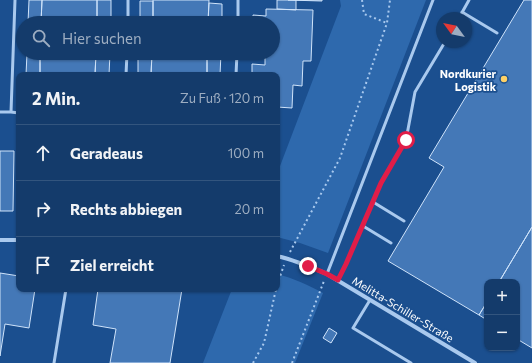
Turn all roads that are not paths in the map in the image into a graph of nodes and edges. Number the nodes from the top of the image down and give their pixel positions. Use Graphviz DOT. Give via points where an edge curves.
graph roads {
  1 [pos="16,0"];
  2 [pos="128,0"];
  3 [pos="238,0"];
  4 [pos="433,0"];
  5 [pos="469,0"];
  6 [pos="462,12"];
  7 [pos="128,16"];
  8 [pos="238,16"];
  9 [pos="472,18"];
  10 [pos="496,33"];
  11 [pos="442,48"];
  12 [pos="127,60"];
  13 [pos="237,60"];
  14 [pos="126,72"];
  15 [pos="236,72"];
  16 [pos="0,112"];
  17 [pos="11,112"];
  18 [pos="16,113"];
  19 [pos="373,202"];
  20 [pos="404,221"];
  21 [pos="363,226"];
  22 [pos="0,240"];
  23 [pos="16,240"];
  24 [pos="391,243"];
  25 [pos="280,257"];
  26 [pos="327,274"];
  27 [pos="338,280"];
  28 [pos="66,292"];
  29 [pos="370,300"];
  30 [pos="54,363"];
  31 [pos="411,363"];
  32 [pos="475,363"];
  1 -- 17 [label="lane"];
  2 -- 7 [label="lane"];
  3 -- 8 [label="lane"];
  4 -- 26 [label="lane"];
  5 -- 6 [label="lane"];
  9 -- 10 [label="lane"];
  11 -- 19 [label="lane" via="416,92 406,140"];
  12 -- 14 [label="lane"];
  13 -- 15 [label="lane"];
  16 -- 17 [label="lane"];
  17 -- 18 [label="lane"];
  19 -- 20 [label="lane"];
  19 -- 21 [label="lane"];
  21 -- 24 [label="lane"];
  21 -- 27 [label="lane"];
  22 -- 23 [label="street"];
  25 -- 26 [label="street, Melitta-Schiller-Straße"];
  26 -- 27 [label="street, Melitta-Schiller-Straße"];
  27 -- 29 [label="street, Melitta-Schiller-Straße"];
  28 -- 30 [label="lane"];
  29 -- 31 [label="lane" via="353,328"];
  29 -- 32 [label="street, Melitta-Schiller-Straße"];
}
